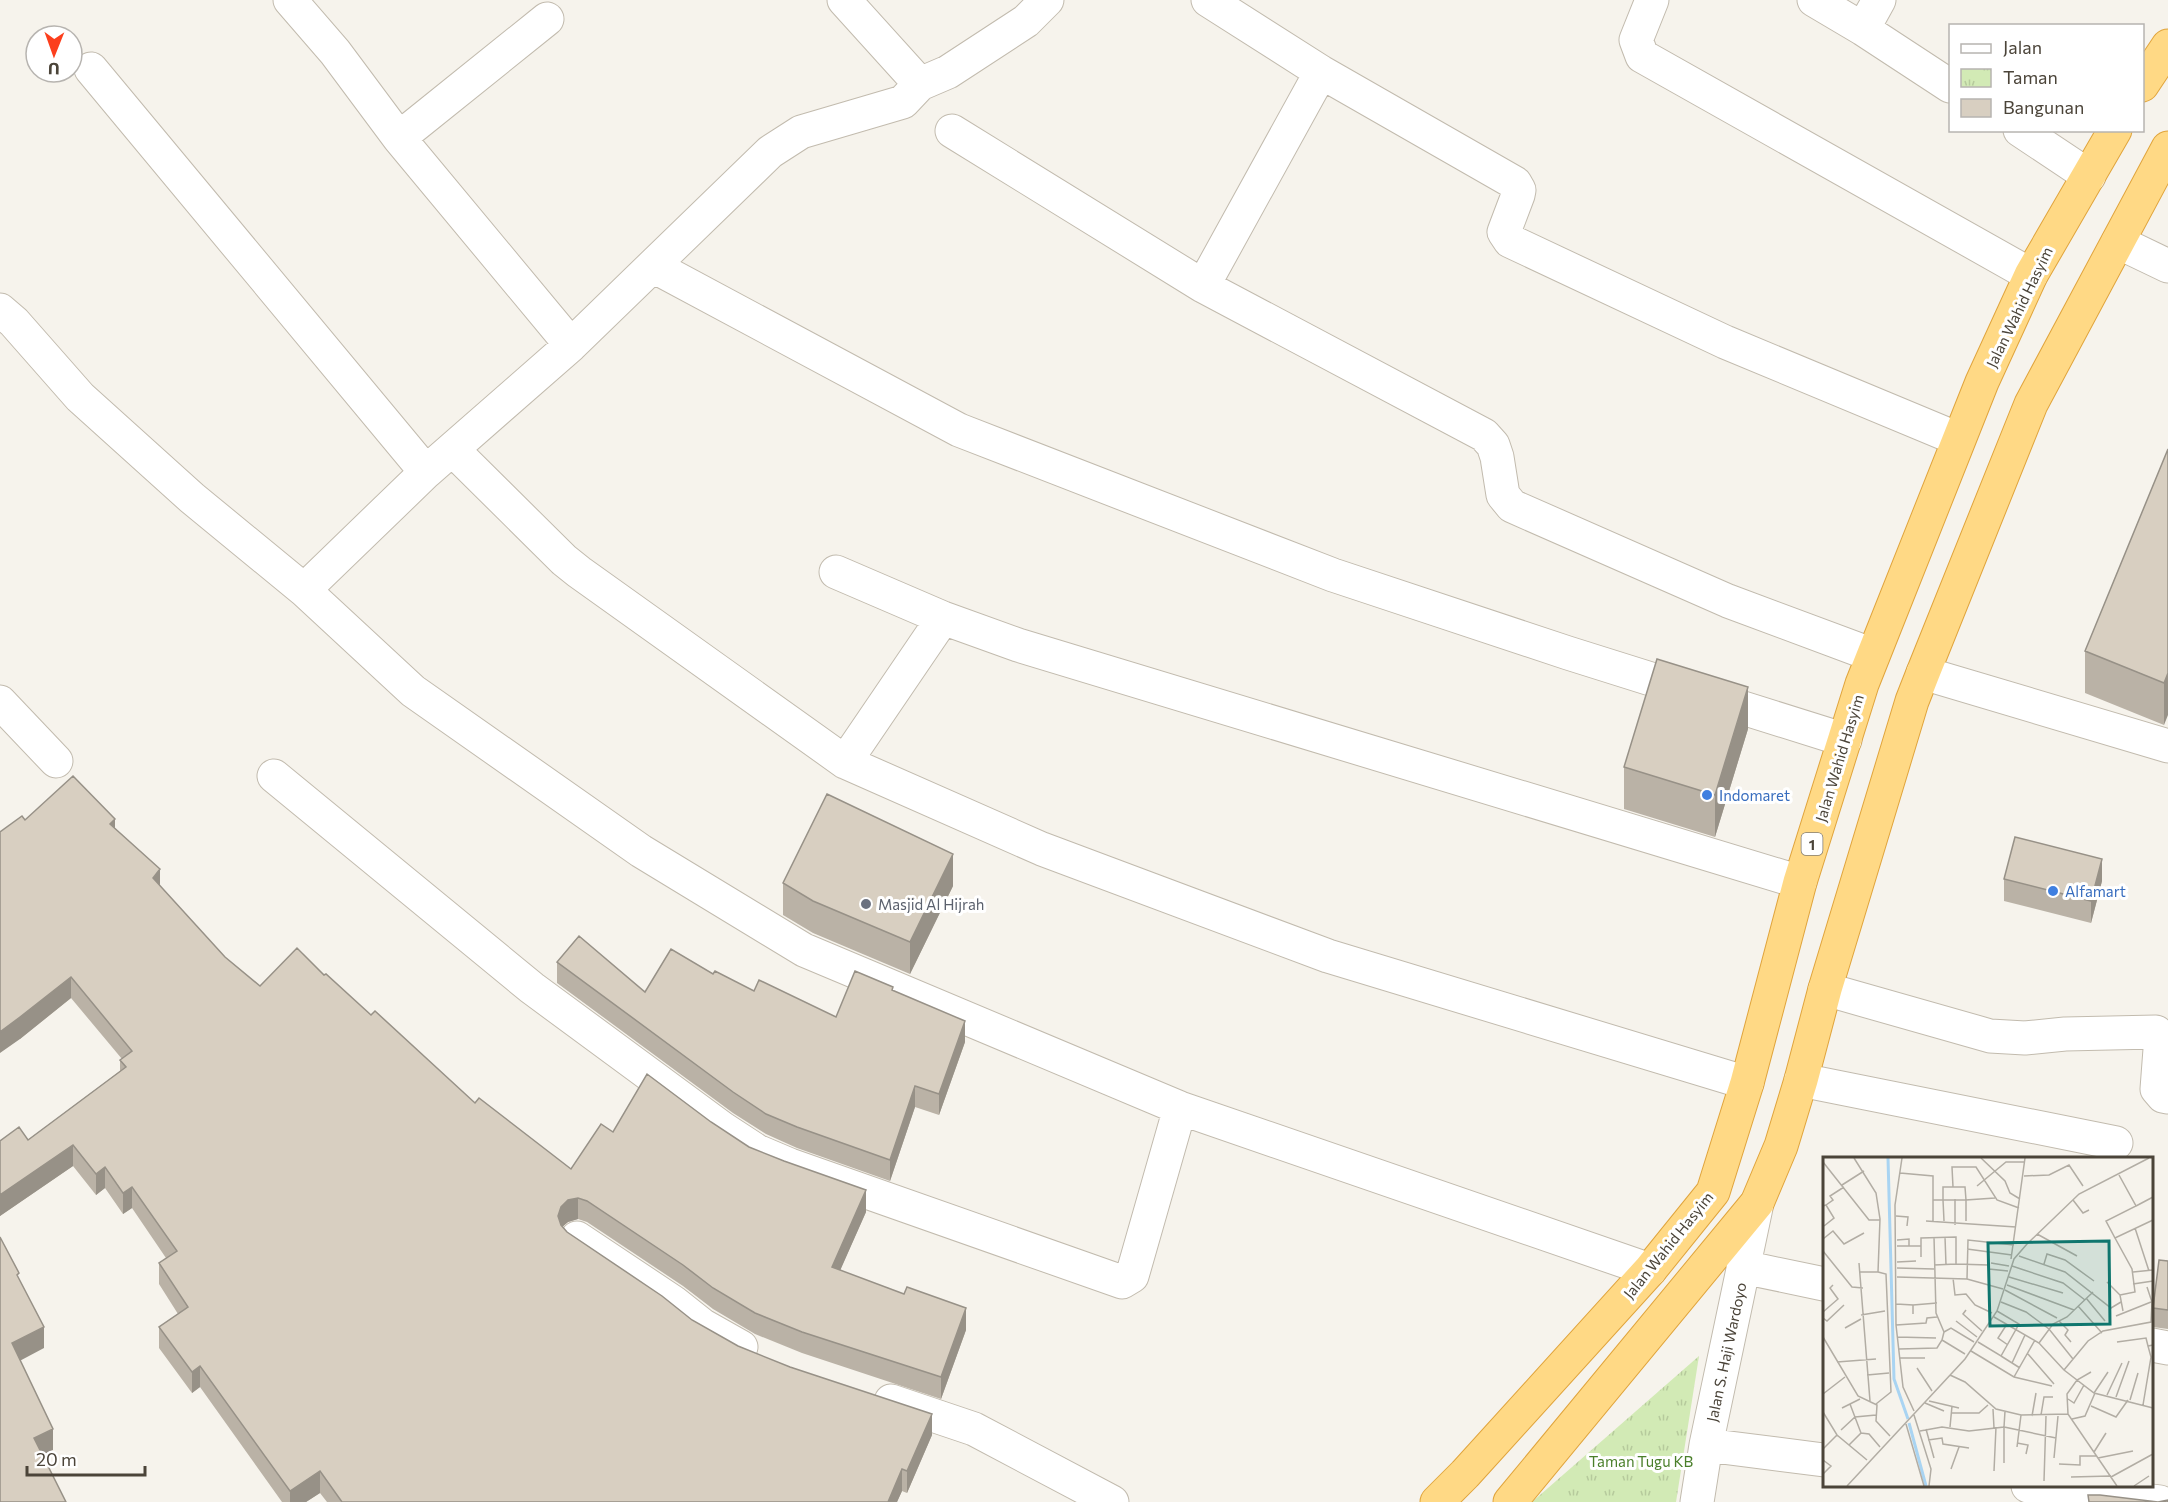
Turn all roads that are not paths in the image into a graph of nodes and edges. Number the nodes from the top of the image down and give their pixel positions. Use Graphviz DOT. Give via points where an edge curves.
graph roads {
  1 [pos="290,0"];
  2 [pos="844,0"];
  3 [pos="1047,0"];
  4 [pos="1208,0"];
  5 [pos="1652,0"];
  6 [pos="1814,0"];
  7 [pos="1879,0"];
  8 [pos="547,19"];
  9 [pos="1863,29"];
  10 [pos="2168,46"];
  11 [pos="91,69"];
  12 [pos="1321,72"];
  13 [pos="2144,82"];
  14 [pos="920,84"];
  15 [pos="1949,85"];
  16 [pos="952,131"];
  17 [pos="2023,132"];
  18 [pos="2114,132"];
  19 [pos="399,138"];
  20 [pos="2168,148"];
  21 [pos="2089,176"];
  22 [pos="2118,242"];
  23 [pos="653,266"];
  24 [pos="2168,266"];
  25 [pos="2031,275"];
  26 [pos="1203,286"];
  27 [pos="0,310"];
  28 [pos="571,345"];
  29 [pos="1958,439"];
  30 [pos="453,450"];
  31 [pos="426,472"];
  32 [pos="836,572"];
  33 [pos="304,590"];
  34 [pos="943,618"];
  35 [pos="1873,655"];
  36 [pos="1923,673"];
  37 [pos="0,702"];
  38 [pos="1845,740"];
  39 [pos="2168,746"];
  40 [pos="56,761"];
  41 [pos="845,762"];
  42 [pos="274,776"];
  43 [pos="1800,882"];
  44 [pos="1825,988"];
  45 [pos="1801,1080"];
  46 [pos="1747,1083"];
  47 [pos="2168,1097"];
  48 [pos="1180,1108"];
  49 [pos="2116,1143"];
  50 [pos="1757,1203"];
  51 [pos="577,1238"];
  52 [pos="1743,1267"];
  53 [pos="1650,1270"];
  54 [pos="1823,1284"];
  55 [pos="2153,1345"];
  56 [pos="2168,1348"];
  57 [pos="767,1359"];
  58 [pos="866,1393"];
  59 [pos="1706,1445"];
  60 [pos="1823,1460"];
  61 [pos="2044,1487"];
  62 [pos="1112,1502"];
  63 [pos="1437,1502"];
  64 [pos="1510,1502"];
  65 [pos="1697,1502"];
  66 [pos="2160,1502"];
  1 -- 19 [label="street" via="335,52"];
  2 -- 14 [label="street"];
  3 -- 14 [label="street" via="1026,21 948,72"];
  4 -- 12 [label="street"];
  5 -- 25 [label="street" via="1636,40 1642,56"];
  6 -- 9 [label="street"];
  7 -- 9 [label="street"];
  8 -- 19 [label="street"];
  9 -- 15 [label="street"];
  10 -- 13 [label="highway"];
  11 -- 31 [label="street"];
  12 -- 26 [label="street"];
  12 -- 29 [label="street" via="1515,183 1518,195 1504,232 1510,242 1725,342"];
  14 -- 23 [label="street" via="903,102 790,138 770,152"];
  16 -- 26 [label="street"];
  17 -- 21 [label="street"];
  18 -- 21 [label="highway, Jalan Wahid Hasyim / 1"];
  19 -- 28 [label="street"];
  20 -- 22 [label="highway"];
  21 -- 25 [label="highway, Jalan Wahid Hasyim / 1"];
  22 -- 24 [label="street"];
  22 -- 36 [label="highway" via="2031,404"];
  23 -- 28 [label="street"];
  23 -- 38 [label="street" via="959,430 1333,576"];
  25 -- 29 [label="highway, Jalan Wahid Hasyim / 1"];
  26 -- 35 [label="street" via="1484,435 1493,445 1503,495 1512,506 1728,601"];
  27 -- 33 [label="street" via="80,397 192,498"];
  28 -- 30 [label="street"];
  29 -- 35 [label="highway, Jalan Wahid Hasyim / 1"];
  30 -- 31 [label="street"];
  30 -- 41 [label="street" via="579,572"];
  31 -- 33 [label="street"];
  32 -- 34 [label="street"];
  33 -- 48 [label="street" via="413,691 641,851 804,950"];
  34 -- 41 [label="street"];
  34 -- 43 [label="street" via="1018,645"];
  35 -- 38 [label="highway, Jalan Wahid Hasyim / 1"];
  36 -- 39 [label="street"];
  36 -- 44 [label="highway"];
  37 -- 40 [label="street"];
  38 -- 43 [label="highway, Jalan Wahid Hasyim / 1"];
  41 -- 46 [label="street" via="1042,849 1328,956"];
  42 -- 48 [label="street" via="532,988 722,1128 757,1151 790,1165 1118,1282 1126,1281 1132,1276"];
  43 -- 46 [label="highway, Jalan Wahid Hasyim / 1"];
  44 -- 45 [label="highway"];
  44 -- 47 [label="street" via="1990,1036 2156,1032 2161,1036 2157,1089"];
  45 -- 49 [label="street"];
  45 -- 50 [label="highway" via="1781,1146"];
  46 -- 53 [label="highway, Jalan Wahid Hasyim / 1" via="1713,1192"];
  48 -- 53 [label="street"];
  50 -- 52 [label="street, Jalan S. Haji Wardoyo"];
  50 -- 64 [label="highway"];
  51 -- 57 [label="street" via="702,1325"];
  52 -- 54 [label="street"];
  52 -- 59 [label="street, Jalan S. Haji Wardoyo"];
  53 -- 63 [label="highway, Jalan Wahid Hasyim / 1"];
  55 -- 56 [label="street"];
  58 -- 62 [label="street" via="974,1429"];
  59 -- 60 [label="street"];
  59 -- 65 [label="street, Jalan S. Haji Wardoyo"];
  61 -- 66 [label="street"];
}
